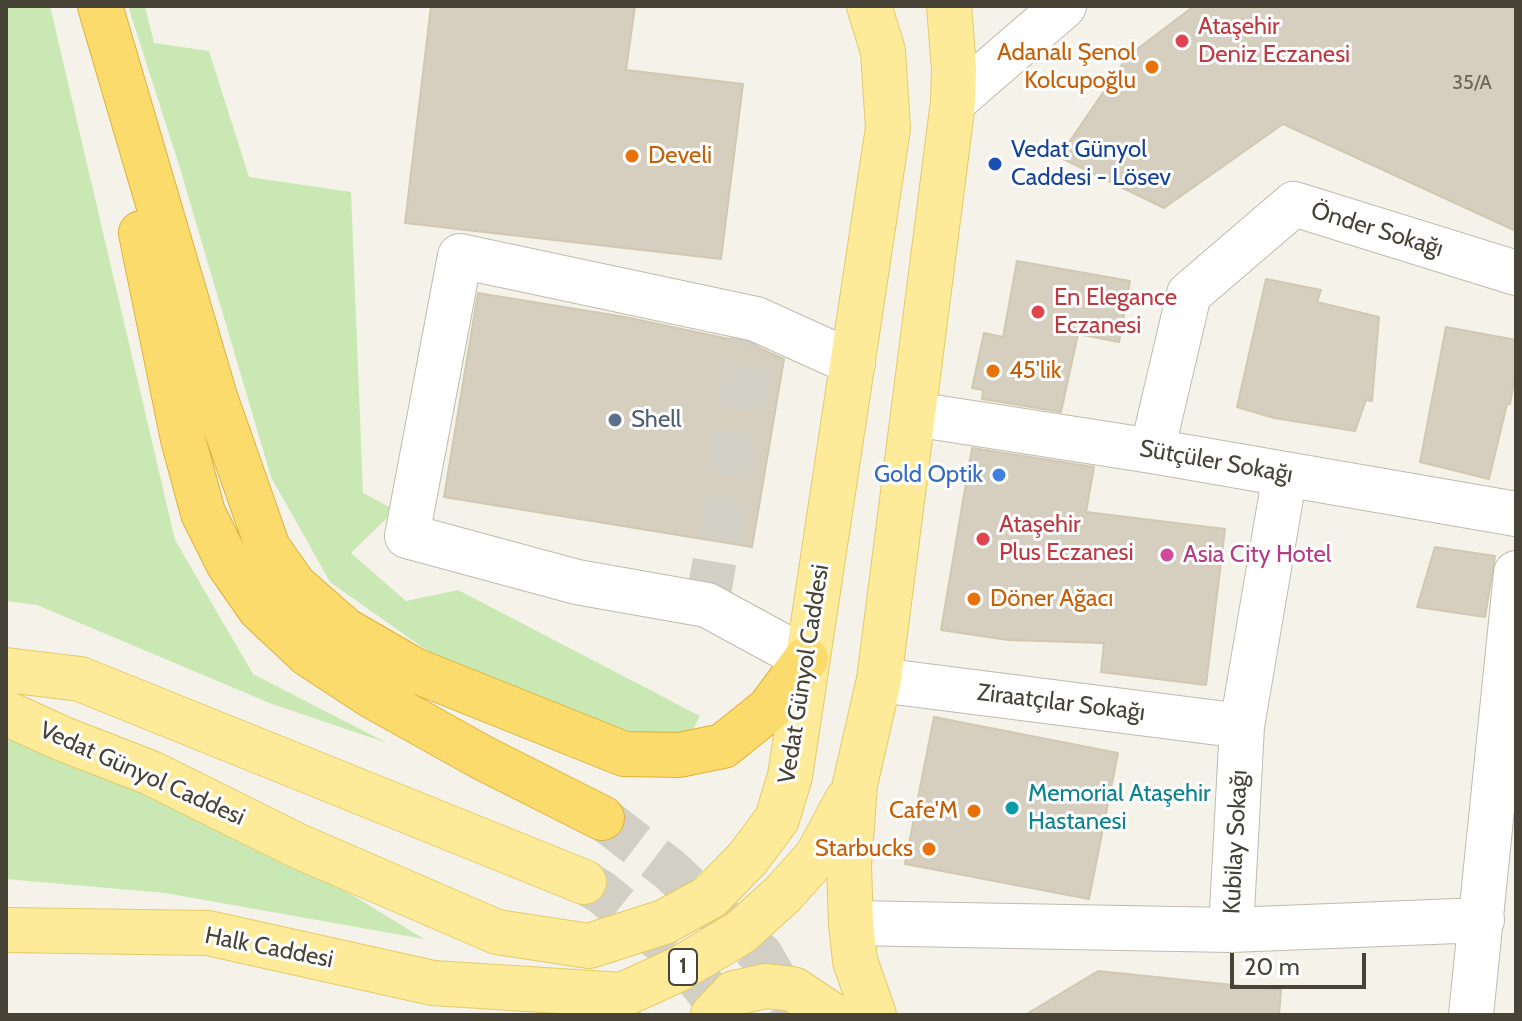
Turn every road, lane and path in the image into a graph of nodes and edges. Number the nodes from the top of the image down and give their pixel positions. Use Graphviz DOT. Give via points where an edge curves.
graph roads {
  1 [pos="98,6"];
  2 [pos="869,6"];
  3 [pos="949,6"];
  4 [pos="1064,6"];
  5 [pos="953,102"];
  6 [pos="1516,273"];
  7 [pos="853,363"];
  8 [pos="914,414"];
  9 [pos="1152,451"];
  10 [pos="1285,474"];
  11 [pos="1516,514"];
  12 [pos="1516,573"];
  13 [pos="806,659"];
  14 [pos="6,670"];
  15 [pos="879,680"];
  16 [pos="6,713"];
  17 [pos="1242,726"];
  18 [pos="855,784"];
  19 [pos="602,818"];
  20 [pos="584,882"];
  21 [pos="1482,920"];
  22 [pos="851,923"];
  23 [pos="6,930"];
  24 [pos="1231,930"];
  25 [pos="433,983"];
  26 [pos="510,1015"];
  27 [pos="713,1015"];
  28 [pos="832,1015"];
  29 [pos="874,1015"];
  30 [pos="1471,1015"];
  1 -- 13 [label="highway" via="215,397 268,548 294,585 345,630 414,670 624,754 679,755 723,746 769,709"];
  1 -- 19 [label="highway" via="183,439 203,513 228,563 260,609 308,654 414,719"];
  2 -- 7 [label="main road, Vedat Günyol Caddesi" via="883,51 888,128"];
  3 -- 5 [label="main road"];
  4 -- 5 [label="street"];
  5 -- 8 [label="main road"];
  6 -- 9 [label="street, Önder Sokağı" via="1294,204 1189,294"];
  7 -- 13 [label="main road, Vedat Günyol Caddesi"];
  7 -- 13 [label="street" via="756,319 460,256 407,536 577,582 707,605"];
  8 -- 9 [label="street, Sütçüler Sokağı"];
  8 -- 15 [label="main road"];
  9 -- 10 [label="street, Sütçüler Sokağı"];
  10 -- 11 [label="street, Sütçüler Sokağı"];
  10 -- 17 [label="street, Kubilay Sokağı"];
  12 -- 21 [label="street"];
  13 -- 16 [label="main road, Vedat Günyol Caddesi" via="790,776 777,819 748,858 710,897 664,922 589,946 497,932 298,846 151,773"];
  14 -- 20 [label="main road" via="80,679"];
  15 -- 17 [label="street, Ziraatçılar Sokağı"];
  15 -- 18 [label="main road"];
  17 -- 24 [label="street, Kubilay Sokağı"];
  18 -- 22 [label="main road"];
  18 -- 25 [label="main road, 1" via="817,856 783,894 741,932 679,969 622,995"];
  21 -- 24 [label="street"];
  21 -- 30 [label="street"];
  22 -- 24 [label="street, Kubilay Sokağı"];
  22 -- 29 [label="main road" via="855,961"];
  23 -- 25 [label="main road, Halk Caddesi" via="208,933"];
  25 -- 26 [label="main road"];
  27 -- 28 [label="main road" via="734,993 766,986 793,989"];
}
